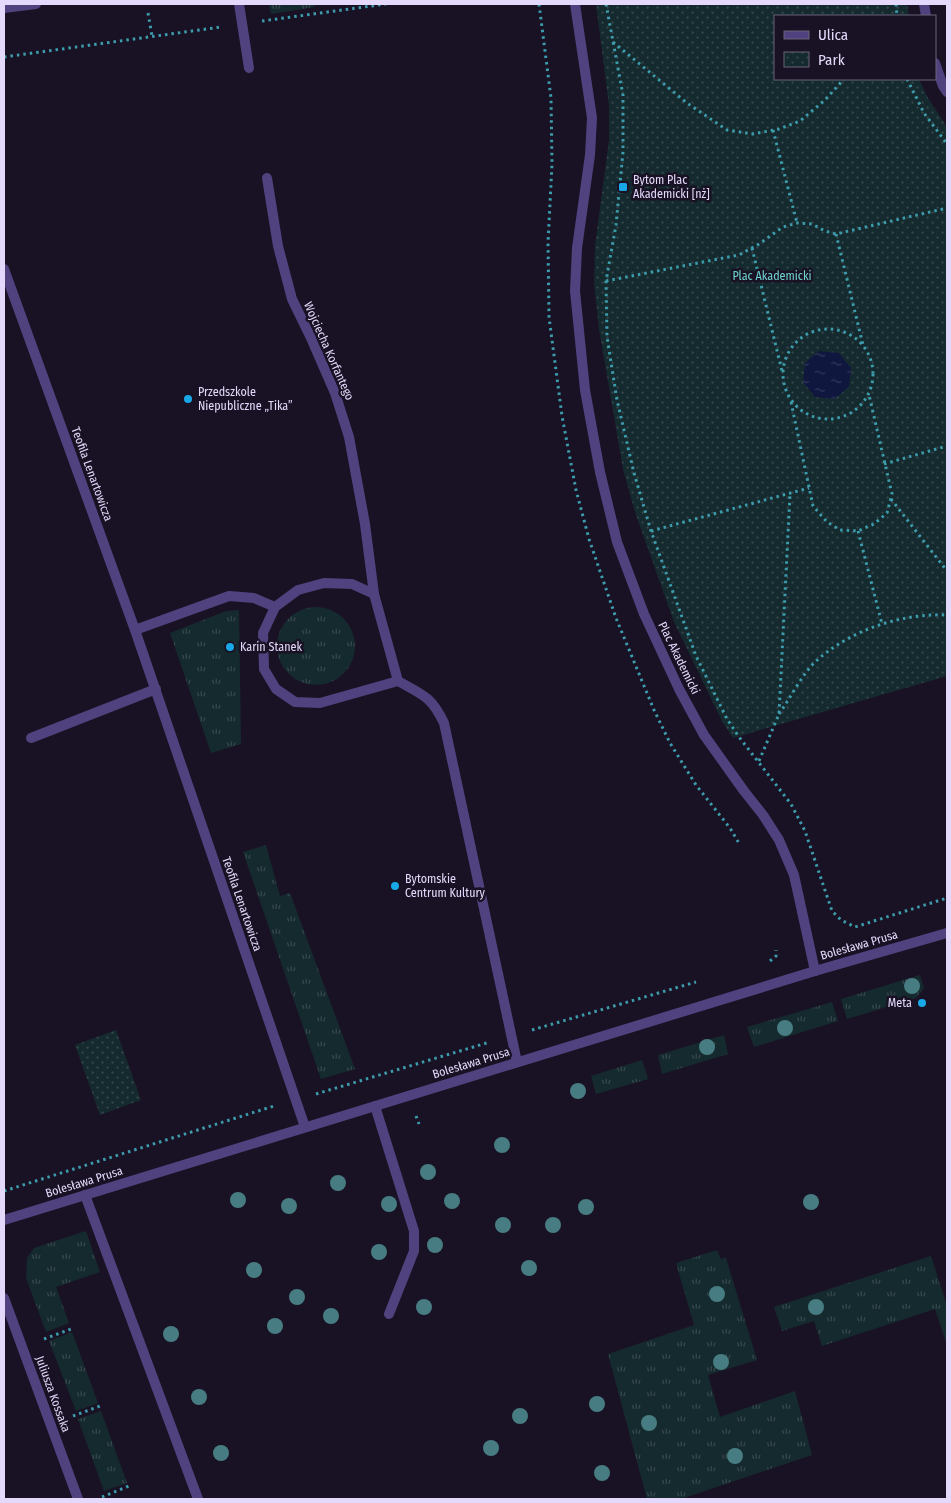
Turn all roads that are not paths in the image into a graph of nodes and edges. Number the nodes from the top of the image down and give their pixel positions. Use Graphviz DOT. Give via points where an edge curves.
graph roads {
  1 [pos="36,4"];
  2 [pos="239,4"];
  3 [pos="574,4"];
  4 [pos="4,8"];
  5 [pos="936,66"];
  6 [pos="249,68"];
  7 [pos="947,92"];
  8 [pos="267,178"];
  9 [pos="4,269"];
  10 [pos="374,594"];
  11 [pos="275,606"];
  12 [pos="136,630"];
  13 [pos="398,681"];
  14 [pos="156,689"];
  15 [pos="31,738"];
  16 [pos="947,933"];
  17 [pos="814,971"];
  18 [pos="517,1062"];
  19 [pos="375,1106"];
  20 [pos="305,1127"];
  21 [pos="85,1195"];
  22 [pos="4,1220"];
  23 [pos="4,1298"];
  24 [pos="389,1314"];
  25 [pos="78,1499"];
  26 [pos="198,1499"];
  1 -- 4 [label="street"];
  2 -- 6 [label="street"];
  3 -- 17 [label="street, Plac Akademicki" via="592,118 577,248 576,300 585,390 617,542 644,614 678,689 704,735 779,840 794,875"];
  5 -- 7 [label="street"];
  8 -- 10 [label="street, Wojciecha Korfantego" via="278,246 292,299 335,393 349,437"];
  9 -- 12 [label="street, Teofila Lenartowicza"];
  10 -- 11 [label="street" via="352,584 324,582 298,590"];
  10 -- 13 [label="street"];
  11 -- 12 [label="street" via="254,598 229,596"];
  11 -- 13 [label="street" via="263,633 264,669 276,689 295,702 320,703"];
  12 -- 14 [label="street, Teofila Lenartowicza"];
  13 -- 18 [label="street" via="430,699 444,723"];
  14 -- 15 [label="street"];
  14 -- 20 [label="street, Teofila Lenartowicza"];
  16 -- 17 [label="street, Bolesława Prusa"];
  17 -- 18 [label="street, Bolesława Prusa"];
  18 -- 19 [label="street, Bolesława Prusa"];
  19 -- 20 [label="street, Bolesława Prusa"];
  19 -- 24 [label="street" via="414,1231 414,1251"];
  20 -- 21 [label="street, Bolesława Prusa"];
  21 -- 22 [label="street, Bolesława Prusa"];
  21 -- 26 [label="street"];
  23 -- 25 [label="street, Juliusza Kossaka"];
}
